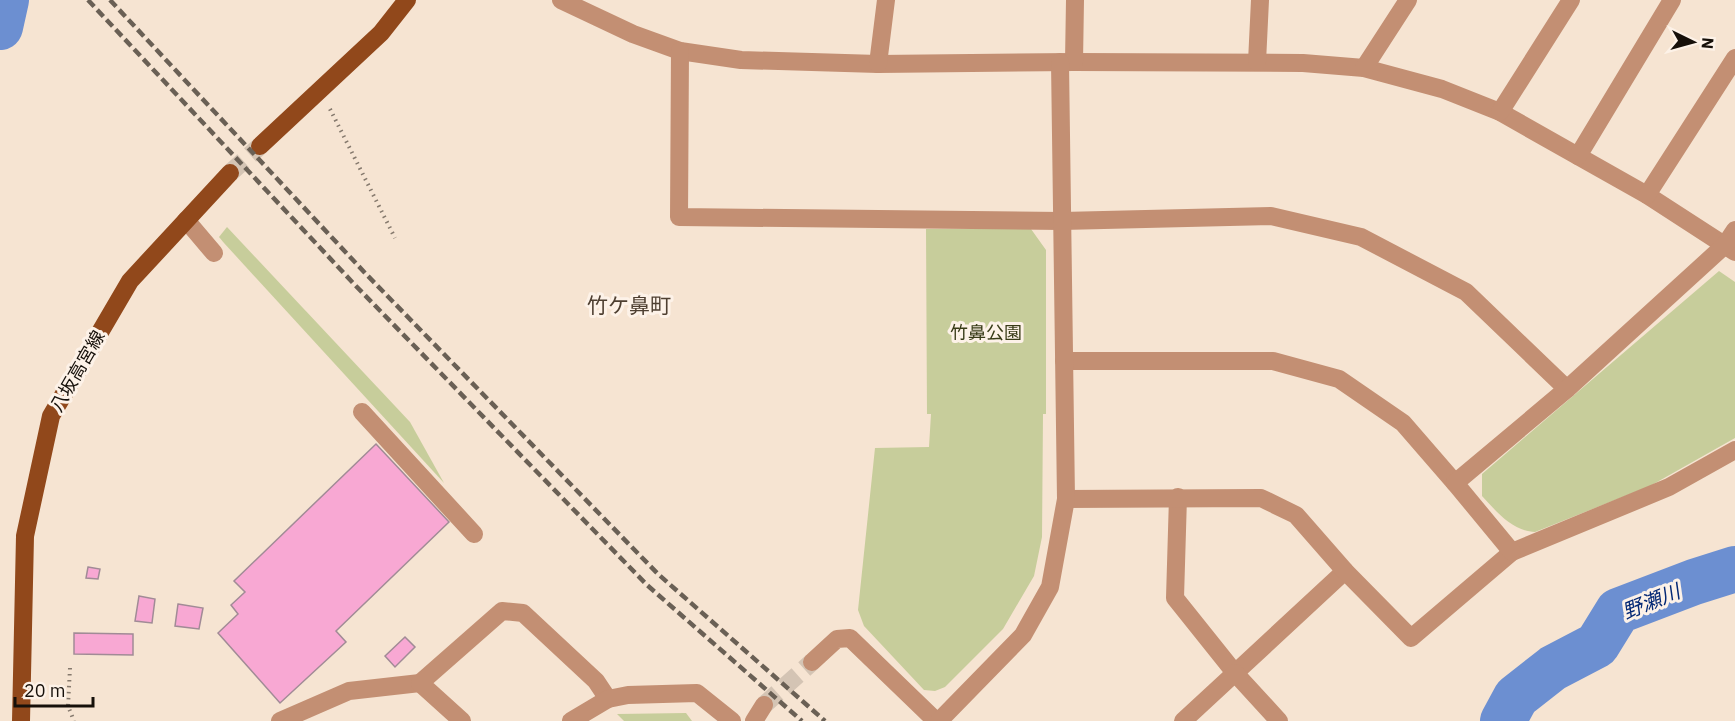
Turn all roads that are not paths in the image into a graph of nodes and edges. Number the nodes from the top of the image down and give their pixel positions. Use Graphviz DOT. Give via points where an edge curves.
graph roads {
  1 [pos="406,0"];
  2 [pos="561,0"];
  3 [pos="886,0"];
  4 [pos="1075,0"];
  5 [pos="1260,0"];
  6 [pos="1408,0"];
  7 [pos="1571,0"];
  8 [pos="1672,0"];
  9 [pos="680,51"];
  10 [pos="1735,58"];
  11 [pos="1067,62"];
  12 [pos="1257,62"];
  13 [pos="878,64"];
  14 [pos="1364,68"];
  15 [pos="1500,112"];
  16 [pos="260,146"];
  17 [pos="1578,156"];
  18 [pos="230,173"];
  19 [pos="1647,195"];
  20 [pos="186,220"];
  21 [pos="1062,221"];
  22 [pos="1732,242"];
  23 [pos="214,253"];
  24 [pos="1064,361"];
  25 [pos="1567,389"];
  26 [pos="362,412"];
  27 [pos="1735,450"];
  28 [pos="1455,483"];
  29 [pos="1178,497"];
  30 [pos="1066,499"];
  31 [pos="474,534"];
  32 [pos="1512,552"];
  33 [pos="1345,571"];
  34 [pos="812,662"];
  35 [pos="1235,673"];
  36 [pos="420,682"];
  37 [pos="608,699"];
  38 [pos="764,705"];
  39 [pos="21,721"];
  40 [pos="280,721"];
  41 [pos="462,721"];
  42 [pos="571,721"];
  43 [pos="732,721"];
  44 [pos="754,721"];
  45 [pos="937,721"];
  46 [pos="1184,721"];
  47 [pos="1279,721"];
  1 -- 16 [label="main road" via="381,33"];
  2 -- 9 [label="street"];
  3 -- 13 [label="street"];
  4 -- 11 [label="street"];
  5 -- 12 [label="street"];
  6 -- 14 [label="street"];
  7 -- 15 [label="street"];
  8 -- 17 [label="street"];
  9 -- 13 [label="street" via="741,60"];
  9 -- 21 [label="street" via="679,217"];
  10 -- 19 [label="street"];
  11 -- 12 [label="street"];
  11 -- 13 [label="street"];
  11 -- 21 [label="street"];
  12 -- 14 [label="street"];
  14 -- 15 [label="street" via="1442,89"];
  15 -- 17 [label="street"];
  17 -- 19 [label="street"];
  18 -- 20 [label="main road, 八坂高宮線"];
  19 -- 22 [label="street"];
  20 -- 23 [label="street"];
  20 -- 39 [label="main road, 八坂高宮線" via="130,281 51,416 25,536"];
  21 -- 24 [label="street"];
  21 -- 25 [label="street" via="1272,216 1361,237 1466,292"];
  22 -- 25 [label="street"];
  24 -- 28 [label="street" via="1273,361 1338,379 1402,423"];
  24 -- 30 [label="street"];
  25 -- 28 [label="street"];
  26 -- 31 [label="street"];
  27 -- 32 [label="street" via="1669,487"];
  28 -- 32 [label="street"];
  29 -- 30 [label="street"];
  29 -- 33 [label="street" via="1261,498 1296,515"];
  29 -- 35 [label="street" via="1175,598"];
  30 -- 45 [label="street" via="1050,586 1040,606 1023,634"];
  32 -- 33 [label="street" via="1411,638"];
  33 -- 35 [label="street"];
  34 -- 45 [label="street" via="837,639 850,638"];
  35 -- 46 [label="street"];
  35 -- 47 [label="street"];
  36 -- 37 [label="street" via="502,611 523,613 596,681"];
  36 -- 40 [label="street" via="349,691"];
  36 -- 41 [label="street"];
  37 -- 42 [label="street"];
  37 -- 43 [label="street" via="697,693"];
  38 -- 44 [label="street"];
}
